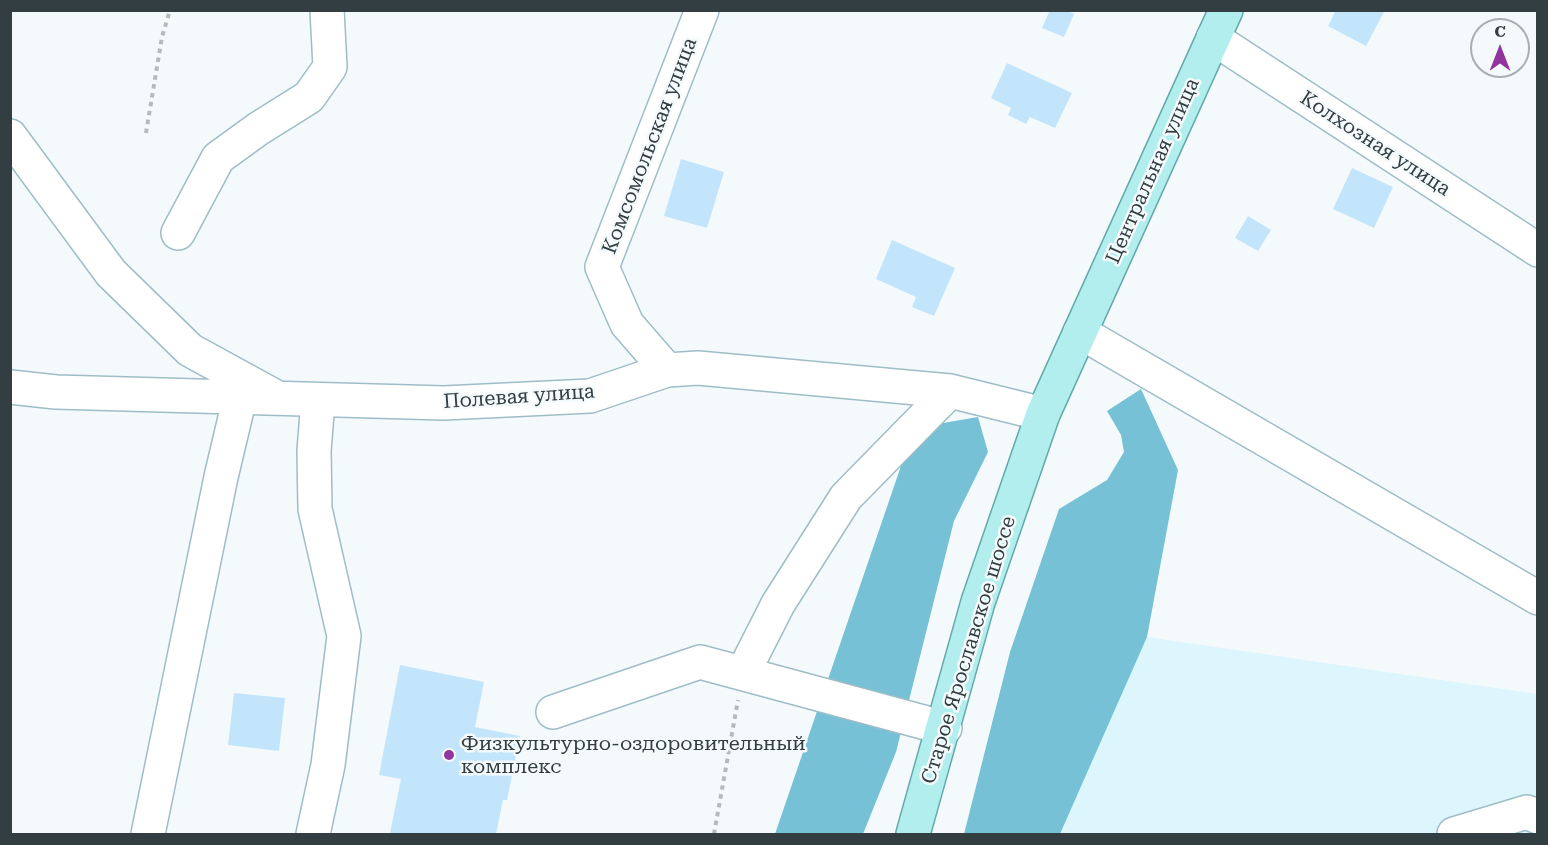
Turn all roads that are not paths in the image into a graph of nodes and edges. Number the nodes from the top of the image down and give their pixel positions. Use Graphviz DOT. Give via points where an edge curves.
graph roads {
  1 [pos="327,10"];
  2 [pos="702,10"];
  3 [pos="1220,24"];
  4 [pos="10,136"];
  5 [pos="178,233"];
  6 [pos="1538,250"];
  7 [pos="1080,332"];
  8 [pos="667,370"];
  9 [pos="10,387"];
  10 [pos="950,391"];
  11 [pos="240,397"];
  12 [pos="281,399"];
  13 [pos="318,400"];
  14 [pos="1043,414"];
  15 [pos="1538,598"];
  16 [pos="743,673"];
  17 [pos="553,712"];
  18 [pos="945,728"];
  19 [pos="1538,817"];
  20 [pos="148,834"];
  21 [pos="313,834"];
  22 [pos="913,834"];
  23 [pos="1454,834"];
  1 -- 5 [label="street" via="330,66 309,97 219,158"];
  2 -- 8 [label="street, Комсомольская улица" via="602,267 627,324"];
  3 -- 6 [label="street, Колхозная улица"];
  3 -- 7 [label="main road, Центральная улица"];
  4 -- 12 [label="street" via="111,273 182,343"];
  7 -- 14 [label="main road, Старое Ярославское шоссе"];
  7 -- 15 [label="street"];
  8 -- 10 [label="street, Полевая улица" via="698,368"];
  8 -- 13 [label="street, Полевая улица" via="590,396 444,403"];
  9 -- 11 [label="street, Полевая улица"];
  10 -- 14 [label="street, Полевая улица"];
  10 -- 16 [label="street" via="846,497 778,604"];
  11 -- 12 [label="street, Полевая улица"];
  11 -- 20 [label="street" via="220,477"];
  12 -- 13 [label="street, Полевая улица"];
  13 -- 21 [label="street" via="315,509 344,636 328,765"];
  14 -- 18 [label="main road, Старое Ярославское шоссе" via="978,602"];
  16 -- 17 [label="street" via="700,662"];
  16 -- 18 [label="street"];
  18 -- 22 [label="main road, Старое Ярославское шоссе"];
  19 -- 23 [label="street" via="1527,812"];
}
